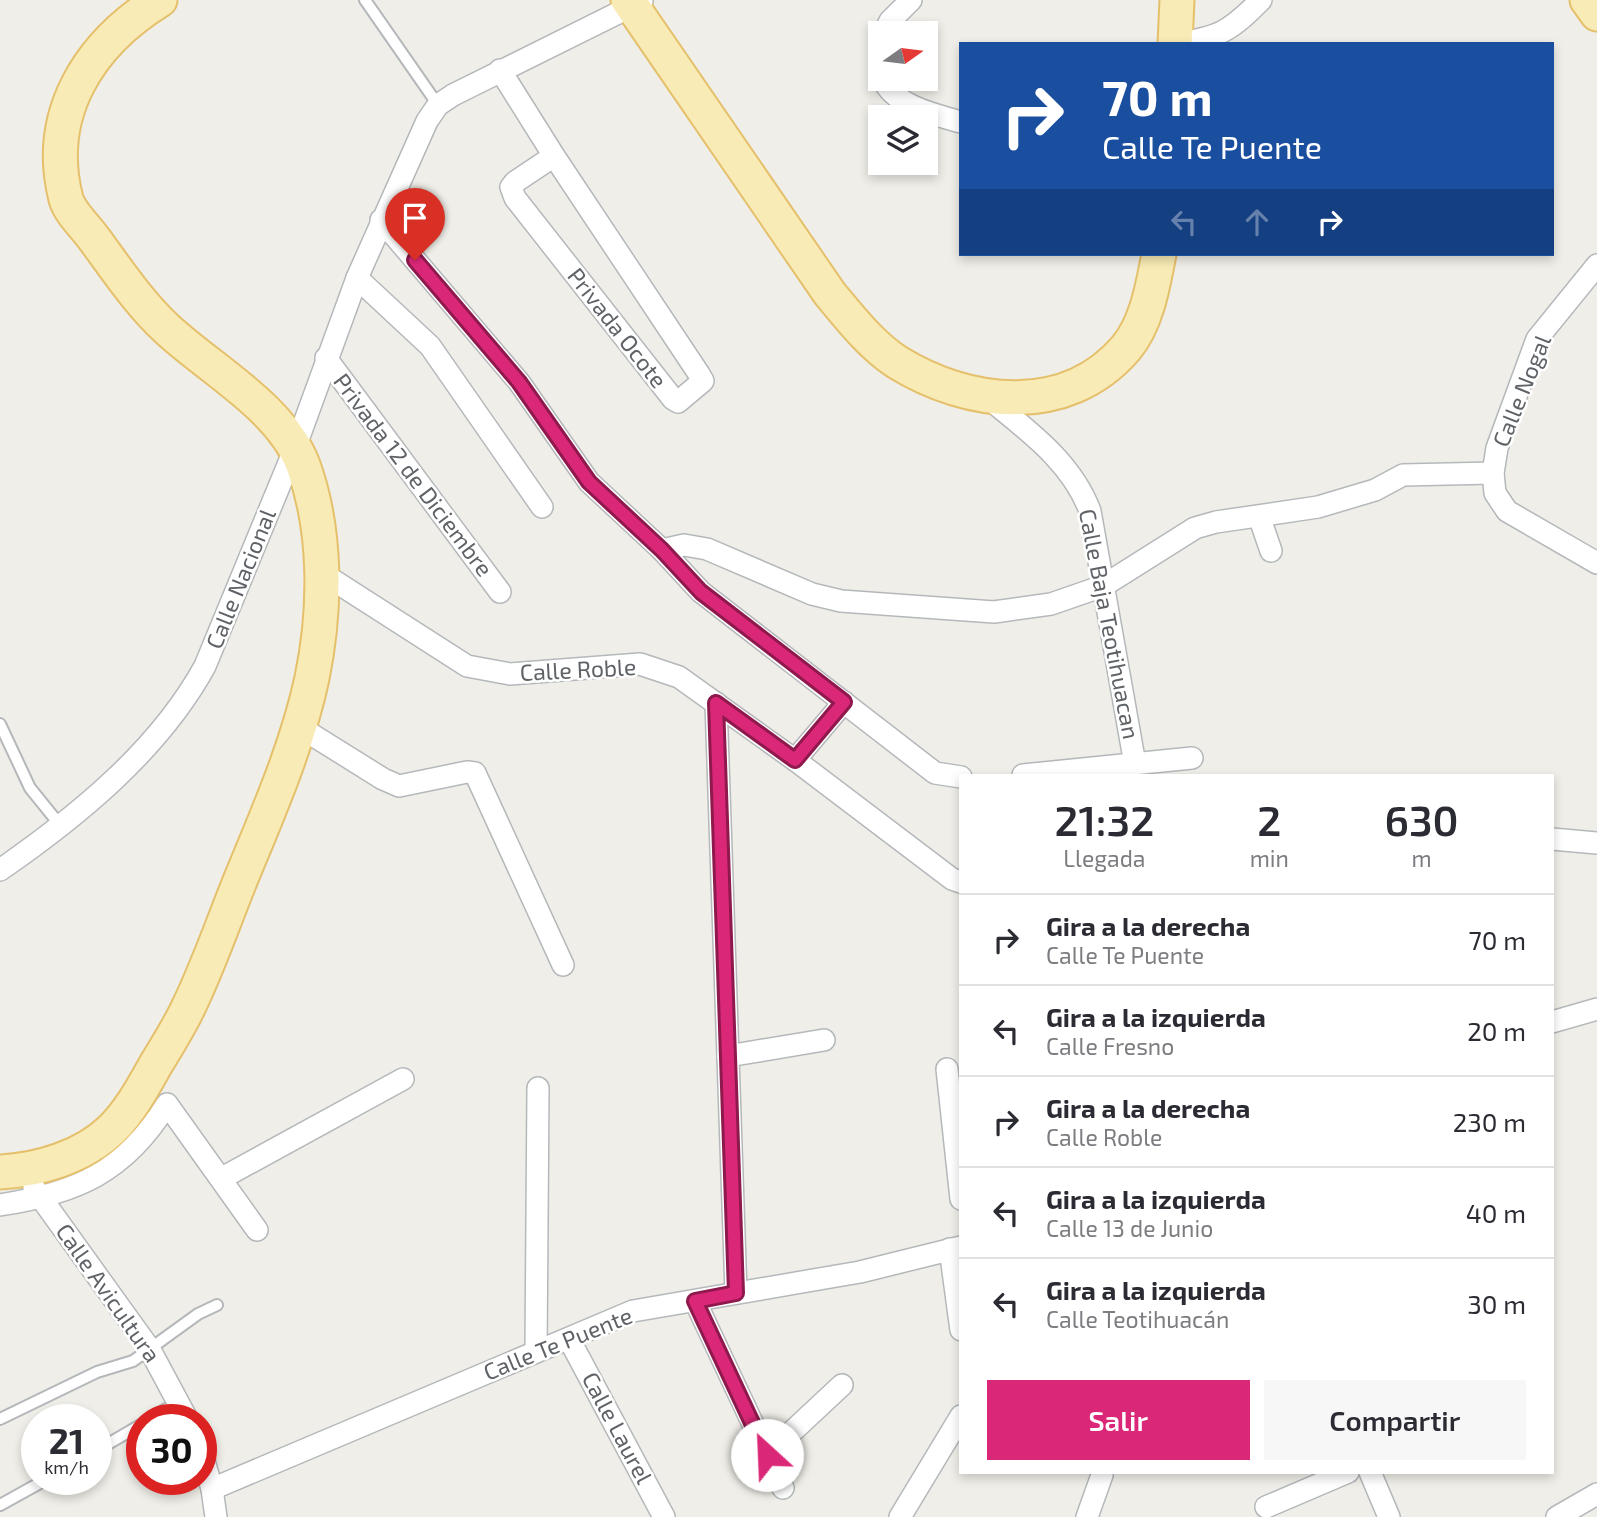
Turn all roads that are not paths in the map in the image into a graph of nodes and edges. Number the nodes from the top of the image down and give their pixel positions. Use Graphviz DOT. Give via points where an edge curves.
graph roads {
  1 [pos="160,0"];
  2 [pos="365,0"];
  3 [pos="911,0"];
  4 [pos="1177,0"];
  5 [pos="1261,0"];
  6 [pos="1587,0"];
  7 [pos="635,2"];
  8 [pos="1597,14"];
  9 [pos="890,21"];
  10 [pos="1175,42"];
  11 [pos="1185,42"];
  12 [pos="500,70"];
  13 [pos="894,91"];
  14 [pos="438,105"];
  15 [pos="959,121"];
  16 [pos="554,156"];
  17 [pos="380,220"];
  18 [pos="1159,256"];
  19 [pos="1597,265"];
  20 [pos="357,278"];
  21 [pos="326,358"];
  22 [pos="988,398"];
  23 [pos="295,448"];
  24 [pos="1493,473"];
  25 [pos="542,507"];
  26 [pos="1259,516"];
  27 [pos="662,550"];
  28 [pos="1271,551"];
  29 [pos="1597,563"];
  30 [pos="322,573"];
  31 [pos="1103,586"];
  32 [pos="500,592"];
  33 [pos="844,702"];
  34 [pos="716,703"];
  35 [pos="0,724"];
  36 [pos="298,726"];
  37 [pos="1192,758"];
  38 [pos="795,760"];
  39 [pos="1135,764"];
  40 [pos="1033,774"];
  41 [pos="959,777"];
  42 [pos="60,825"];
  43 [pos="1554,839"];
  44 [pos="1597,843"];
  45 [pos="0,870"];
  46 [pos="959,881"];
  47 [pos="562,965"];
  48 [pos="1597,1009"];
  49 [pos="1554,1021"];
  50 [pos="824,1040"];
  51 [pos="728,1056"];
  52 [pos="947,1069"];
  53 [pos="403,1079"];
  54 [pos="538,1088"];
  55 [pos="12,1172"];
  56 [pos="222,1178"];
  57 [pos="959,1180"];
  58 [pos="41,1199"];
  59 [pos="0,1205"];
  60 [pos="257,1230"];
  61 [pos="955,1248"];
  62 [pos="736,1293"];
  63 [pos="695,1301"];
  64 [pos="959,1303"];
  65 [pos="217,1306"];
  66 [pos="569,1339"];
  67 [pos="149,1348"];
  68 [pos="536,1352"];
  69 [pos="842,1385"];
  70 [pos="179,1404"];
  71 [pos="0,1419"];
  72 [pos="959,1419"];
  73 [pos="767,1455"];
  74 [pos="1343,1474"];
  75 [pos="1371,1474"];
  76 [pos="1102,1475"];
  77 [pos="217,1487"];
  78 [pos="783,1488"];
  79 [pos="21,1493"];
  80 [pos="1597,1494"];
  81 [pos="213,1495"];
  82 [pos="0,1505"];
  83 [pos="1266,1507"];
  84 [pos="216,1517"];
  85 [pos="664,1517"];
  86 [pos="900,1517"];
  87 [pos="1087,1517"];
  88 [pos="1389,1517"];
  89 [pos="1557,1517"];
  1 -- 23 [label="main road" via="113,35 83,72 59,156 67,203 166,328 259,405"];
  2 -- 14 [label="lane"];
  3 -- 9 [label="street"];
  4 -- 10 [label="main road"];
  5 -- 11 [label="street" via="1219,35"];
  6 -- 8 [label="main road"];
  7 -- 12 [label="street"];
  7 -- 22 [label="main road" via="830,294 857,327 895,360 924,376"];
  12 -- 14 [label="street"];
  12 -- 16 [label="street, Privada Ocote"];
  13 -- 15 [label="street" via="927,112"];
  14 -- 17 [label="street, Calle Nacional"];
  16 -- 16 [label="street, Privada Ocote" via="699,374 702,381 683,401 673,399 515,198 511,187 515,182"];
  17 -- 20 [label="street, Calle Nacional"];
  17 -- 27 [label="street" via="519,382 589,482"];
  18 -- 22 [label="main road" via="1140,324 1127,347 1106,367 1068,390"];
  19 -- 24 [label="street, Calle Nogal" via="1537,339 1497,448"];
  20 -- 21 [label="street, Calle Nacional"];
  20 -- 25 [label="street" via="430,346"];
  21 -- 23 [label="street, Calle Nacional"];
  21 -- 32 [label="street, Privada 12 de Diciembre"];
  22 -- 31 [label="street, Calle Baja Teotihuacan" via="1039,441 1083,492"];
  23 -- 30 [label="main road" via="314,503"];
  23 -- 42 [label="street, Calle Nacional" via="194,687 159,733"];
  24 -- 26 [label="street" via="1403,475 1375,490 1318,507"];
  24 -- 29 [label="street, Calle Nogal" via="1495,493 1507,511"];
  26 -- 28 [label="street"];
  26 -- 31 [label="street" via="1195,528"];
  27 -- 31 [label="street" via="684,545 707,549 813,594 841,601 994,612 1051,604"];
  27 -- 33 [label="street" via="701,592"];
  30 -- 34 [label="street, Calle Roble" via="467,666 510,674 640,664 679,677"];
  30 -- 36 [label="main road" via="312,680"];
  31 -- 39 [label="street, Calle Baja Teotihuacan"];
  33 -- 38 [label="street"];
  33 -- 41 [label="street" via="935,773"];
  34 -- 38 [label="street, Calle Roble"];
  34 -- 51 [label="street"];
  35 -- 42 [label="lane" via="30,789"];
  36 -- 47 [label="street" via="399,786 475,774"];
  36 -- 55 [label="main road" via="287,765 189,1008 129,1110 109,1132 76,1153"];
  37 -- 39 [label="street"];
  38 -- 46 [label="street, Calle Roble"];
  39 -- 40 [label="street"];
  42 -- 45 [label="street, Calle Nacional"];
  43 -- 44 [label="street"];
  48 -- 49 [label="street"];
  50 -- 51 [label="street"];
  51 -- 62 [label="street"];
  52 -- 57 [label="street"];
  53 -- 56 [label="street"];
  54 -- 68 [label="street"];
  55 -- 58 [label="street, Calle Avicultura"];
  56 -- 58 [label="street" via="167,1104 111,1167 74,1189"];
  56 -- 60 [label="street"];
  58 -- 59 [label="street"];
  58 -- 67 [label="street, Calle Avicultura"];
  61 -- 62 [label="street, Calle Te Puente" via="860,1272"];
  61 -- 64 [label="street"];
  62 -- 63 [label="street, Calle Te Puente"];
  63 -- 66 [label="street, Calle Te Puente" via="633,1311"];
  63 -- 73 [label="street"];
  65 -- 67 [label="lane"];
  66 -- 68 [label="street, Calle Te Puente"];
  66 -- 85 [label="street, Calle Laurel"];
  67 -- 70 [label="street, Calle Avicultura"];
  67 -- 71 [label="lane" via="133,1361 97,1372"];
  68 -- 77 [label="street, Calle Te Puente"];
  69 -- 73 [label="street"];
  72 -- 86 [label="street"];
  73 -- 78 [label="street"];
  74 -- 83 [label="street"];
  75 -- 88 [label="street"];
  76 -- 87 [label="street"];
  79 -- 82 [label="lane"];
  80 -- 89 [label="street"];
  81 -- 84 [label="street"];
}
